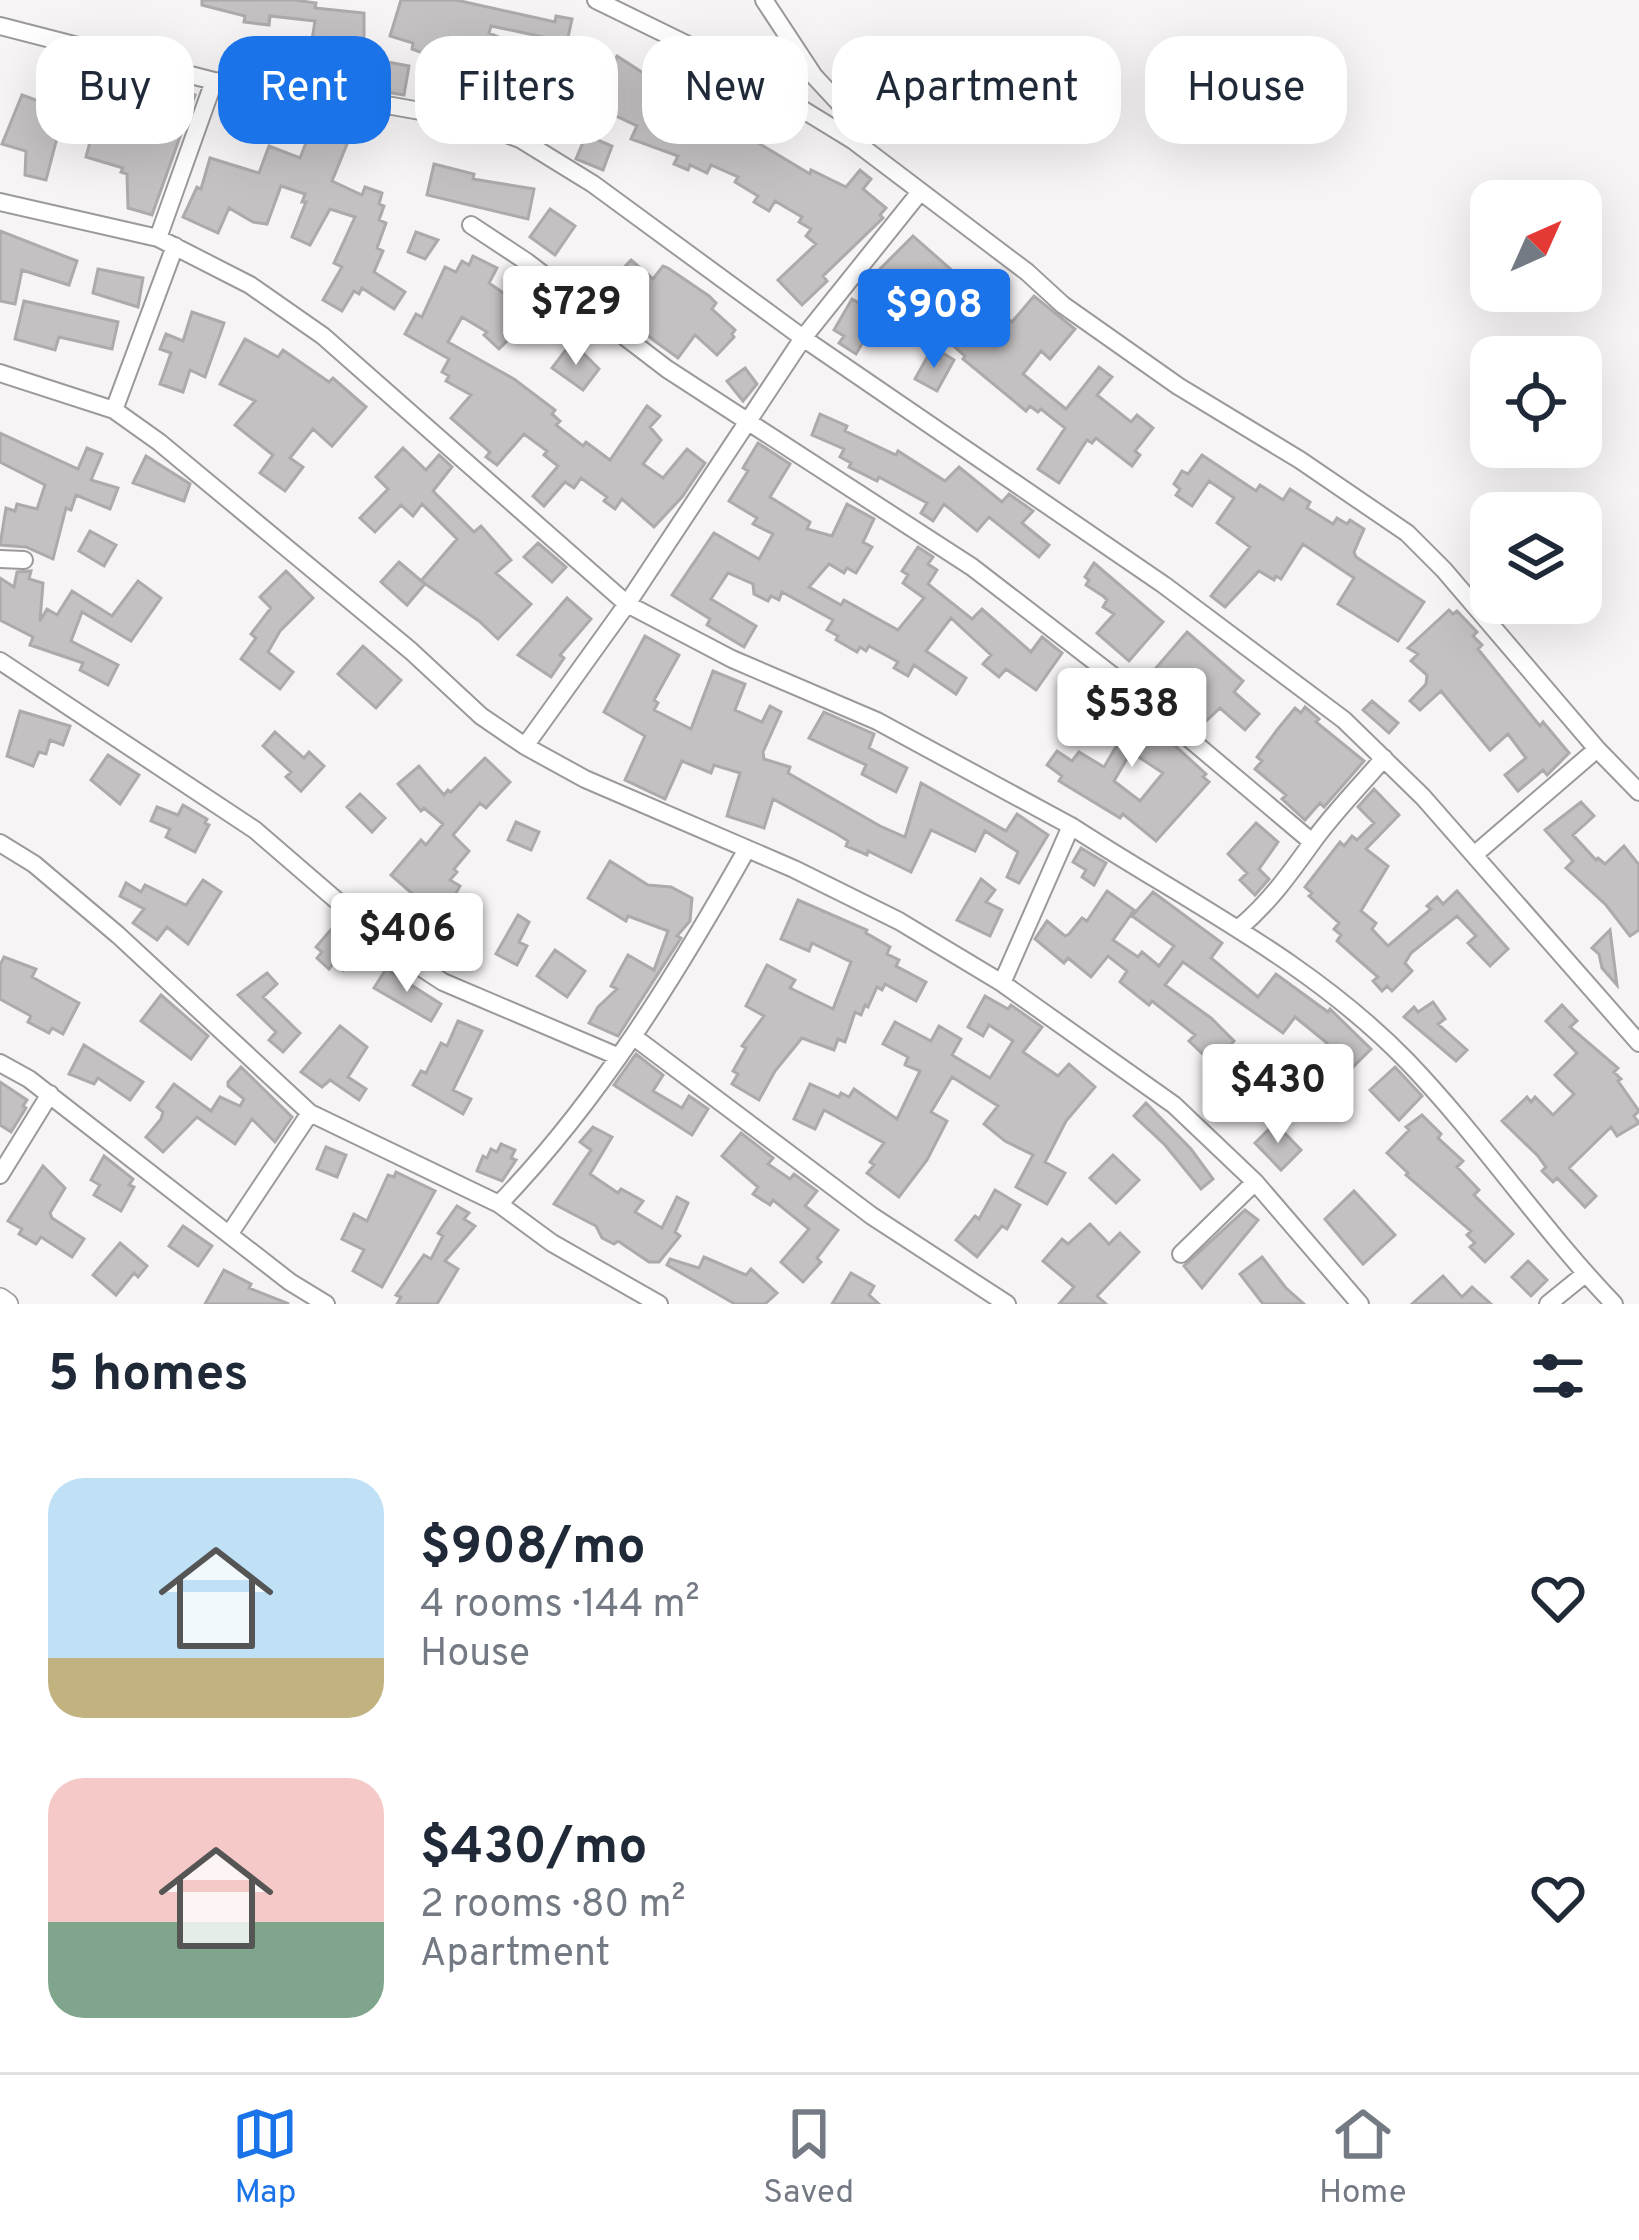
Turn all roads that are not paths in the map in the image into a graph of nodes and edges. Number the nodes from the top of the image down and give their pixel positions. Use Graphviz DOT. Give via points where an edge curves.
graph roads {
  1 [pos="596,0"];
  2 [pos="764,0"];
  3 [pos="0,26"];
  4 [pos="214,81"];
  5 [pos="866,149"];
  6 [pos="920,192"];
  7 [pos="0,202"];
  8 [pos="471,225"];
  9 [pos="166,242"];
  10 [pos="803,338"];
  11 [pos="0,373"];
  12 [pos="114,410"];
  13 [pos="749,421"];
  14 [pos="0,559"];
  15 [pos="24,560"];
  16 [pos="627,604"];
  17 [pos="0,661"];
  18 [pos="525,746"];
  19 [pos="1597,749"];
  20 [pos="1384,758"];
  21 [pos="1639,792"];
  22 [pos="1071,826"];
  23 [pos="1312,842"];
  24 [pos="0,843"];
  25 [pos="747,849"];
  26 [pos="1474,855"];
  27 [pos="1239,928"];
  28 [pos="1002,983"];
  29 [pos="634,1037"];
  30 [pos="1639,1043"];
  31 [pos="616,1056"];
  32 [pos="0,1063"];
  33 [pos="50,1094"];
  34 [pos="310,1113"];
  35 [pos="0,1175"];
  36 [pos="1255,1182"];
  37 [pos="500,1204"];
  38 [pos="230,1233"];
  39 [pos="1181,1254"];
  40 [pos="1585,1274"];
  41 [pos="1351,1301"];
  42 [pos="326,1304"];
  43 [pos="659,1304"];
  44 [pos="1007,1304"];
  45 [pos="1548,1304"];
  46 [pos="1614,1304"];
  1 -- 5 [label="street" via="735,68"];
  2 -- 5 [label="street"];
  3 -- 4 [label="street"];
  4 -- 9 [label="street"];
  4 -- 10 [label="street" via="465,119 520,139"];
  5 -- 6 [label="street"];
  6 -- 10 [label="street"];
  6 -- 19 [label="street" via="1178,386 1407,533"];
  7 -- 9 [label="street"];
  8 -- 13 [label="street"];
  9 -- 12 [label="street"];
  9 -- 16 [label="street" via="308,324"];
  10 -- 13 [label="street"];
  10 -- 20 [label="street" via="1164,585"];
  11 -- 12 [label="street"];
  12 -- 18 [label="street"];
  13 -- 16 [label="street"];
  13 -- 23 [label="street" via="972,567"];
  14 -- 15 [label="street"];
  16 -- 18 [label="street"];
  16 -- 22 [label="street" via="877,722"];
  17 -- 31 [label="street" via="255,830 443,982"];
  18 -- 25 [label="street"];
  19 -- 21 [label="street"];
  19 -- 26 [label="street"];
  20 -- 23 [label="street"];
  20 -- 26 [label="street"];
  22 -- 27 [label="street"];
  22 -- 28 [label="street"];
  23 -- 27 [label="street" via="1266,906"];
  24 -- 34 [label="street" via="118,935"];
  25 -- 28 [label="street" via="899,922"];
  25 -- 29 [label="street"];
  26 -- 30 [label="street"];
  27 -- 40 [label="street" via="1405,1059"];
  28 -- 36 [label="street" via="1174,1105"];
  29 -- 31 [label="street"];
  29 -- 44 [label="street" via="872,1216"];
  31 -- 37 [label="street" via="549,1152"];
  32 -- 33 [label="street"];
  33 -- 35 [label="street"];
  33 -- 38 [label="street"];
  34 -- 37 [label="street"];
  34 -- 38 [label="street"];
  36 -- 39 [label="street"];
  36 -- 41 [label="street"];
  37 -- 43 [label="street"];
  38 -- 42 [label="street"];
  40 -- 45 [label="street"];
  40 -- 46 [label="street"];
}
